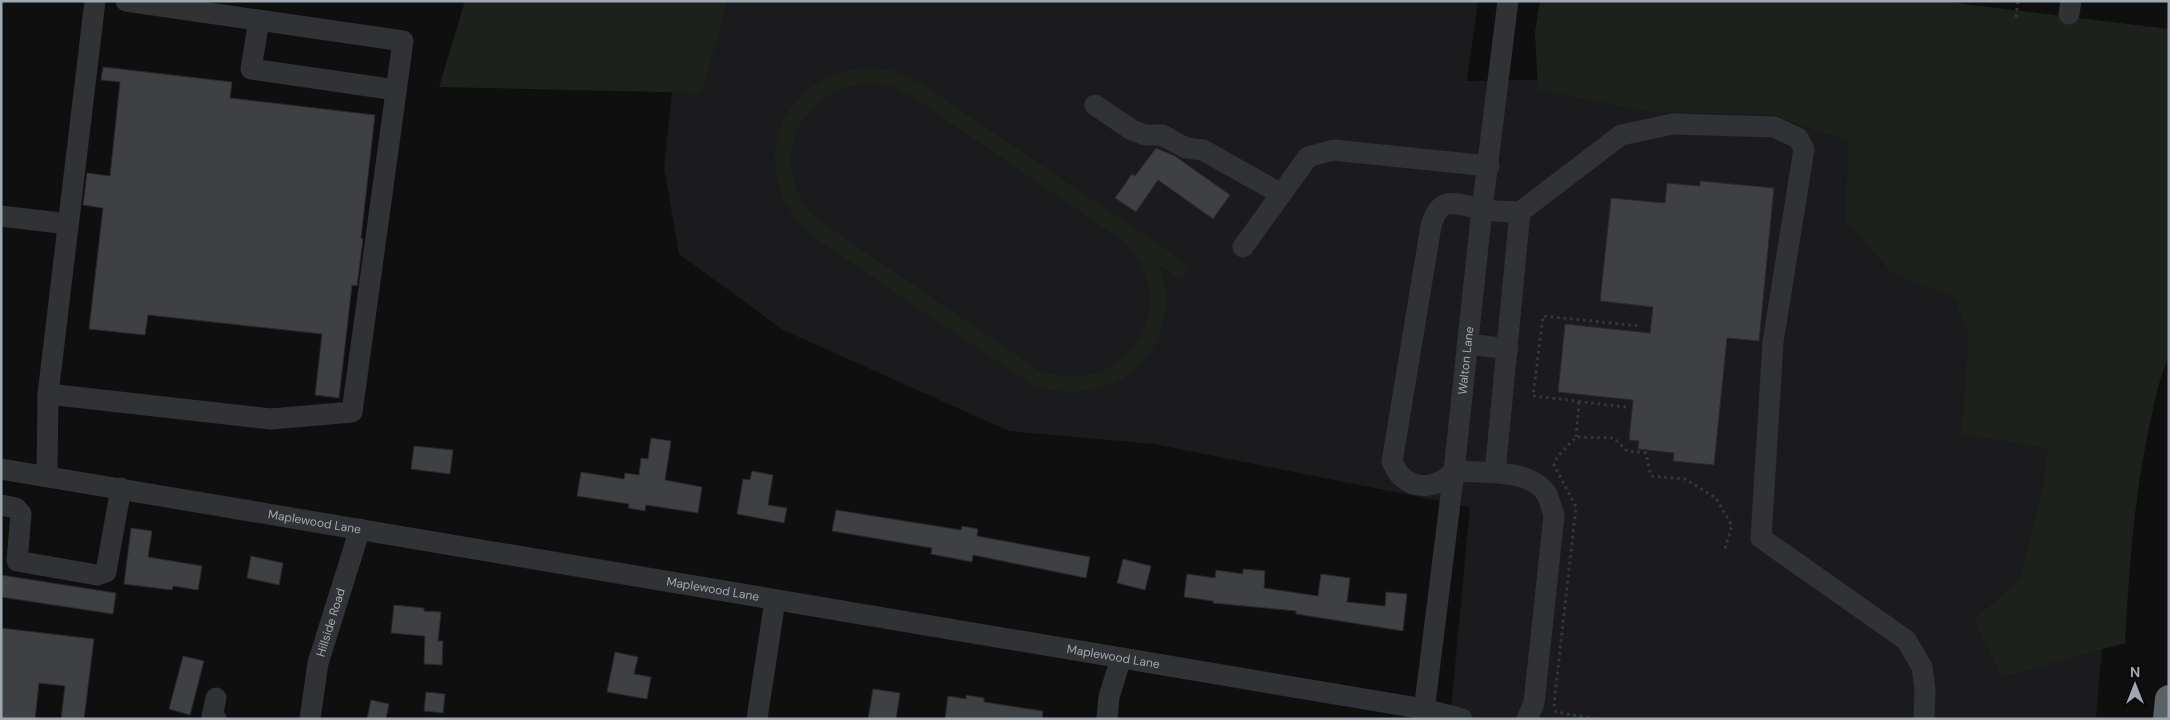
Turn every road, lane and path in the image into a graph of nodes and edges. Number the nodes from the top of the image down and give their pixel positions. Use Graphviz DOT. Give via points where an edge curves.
graph roads {
  1 [pos="95,1"];
  2 [pos="126,1"];
  3 [pos="1508,1"];
  4 [pos="2018,1"];
  5 [pos="2016,17"];
  6 [pos="259,20"];
  7 [pos="396,90"];
  8 [pos="1095,105"];
  9 [pos="1489,166"];
  10 [pos="1281,194"];
  11 [pos="1482,209"];
  12 [pos="1520,212"];
  13 [pos="1,216"];
  14 [pos="68,224"];
  15 [pos="1244,248"];
  16 [pos="1640,326"];
  17 [pos="1469,344"];
  18 [pos="1508,349"];
  19 [pos="48,394"];
  20 [pos="1579,402"];
  21 [pos="1626,407"];
  22 [pos="1576,438"];
  23 [pos="1,469"];
  24 [pos="1454,471"];
  25 [pos="1495,473"];
  26 [pos="47,475"];
  27 [pos="121,488"];
  28 [pos="1,505"];
  29 [pos="11,517"];
  30 [pos="360,530"];
  31 [pos="1724,552"];
  32 [pos="9,559"];
  33 [pos="775,600"];
  34 [pos="1122,658"];
  35 [pos="2169,699"];
  36 [pos="1424,714"];
  37 [pos="310,719"];
  38 [pos="757,719"];
  39 [pos="1106,719"];
  40 [pos="1462,719"];
  41 [pos="1527,719"];
  42 [pos="1595,719"];
  43 [pos="1924,719"];
  44 [pos="2167,719"];
  1 -- 14 [label="street"];
  2 -- 6 [label="street"];
  3 -- 9 [label="street, Walton Lane"];
  4 -- 5 [label="path"];
  6 -- 7 [label="street" via="403,41"];
  6 -- 7 [label="street" via="251,69"];
  7 -- 19 [label="street" via="352,412 271,419"];
  8 -- 10 [label="street" via="1132,130 1145,136 1162,136 1186,148 1203,150"];
  9 -- 10 [label="street" via="1333,150 1308,157"];
  9 -- 11 [label="street, Walton Lane"];
  10 -- 15 [label="street"];
  11 -- 12 [label="street"];
  11 -- 17 [label="street, Walton Lane"];
  11 -- 24 [label="street" via="1454,202 1444,204 1435,212 1393,452 1392,462 1401,476 1415,484 1430,486 1445,481"];
  12 -- 18 [label="street"];
  12 -- 43 [label="street" via="1621,136 1673,124 1774,127 1798,138 1804,149 1773,342 1761,538 1906,640 1922,667"];
  13 -- 14 [label="street"];
  14 -- 19 [label="street"];
  16 -- 20 [label="path" via="1543,316 1533,396"];
  17 -- 18 [label="street"];
  17 -- 24 [label="street, Walton Lane"];
  18 -- 25 [label="street"];
  19 -- 26 [label="street"];
  20 -- 21 [label="path"];
  20 -- 22 [label="path"];
  22 -- 31 [label="path" via="1614,438 1627,451 1646,453 1651,476 1685,479 1716,498 1732,526"];
  22 -- 42 [label="path" via="1557,457 1554,465 1576,507 1554,704 1556,712"];
  23 -- 26 [label="street, Maplewood Lane"];
  24 -- 25 [label="street"];
  24 -- 36 [label="street, Walton Lane"];
  25 -- 41 [label="street" via="1526,476 1546,492 1554,515 1534,703"];
  26 -- 27 [label="street, Maplewood Lane"];
  27 -- 30 [label="street, Maplewood Lane"];
  27 -- 32 [label="street" via="106,572 97,575"];
  28 -- 29 [label="street" via="16,508 21,514"];
  29 -- 32 [label="street"];
  30 -- 33 [label="street, Maplewood Lane"];
  30 -- 37 [label="street, Hillside Road" via="318,663"];
  33 -- 34 [label="street, Maplewood Lane"];
  33 -- 38 [label="street"];
  34 -- 36 [label="street, Maplewood Lane"];
  34 -- 39 [label="street" via="1109,697"];
  35 -- 44 [label="highway"];
  36 -- 40 [label="street, Maplewood Lane"];
}
